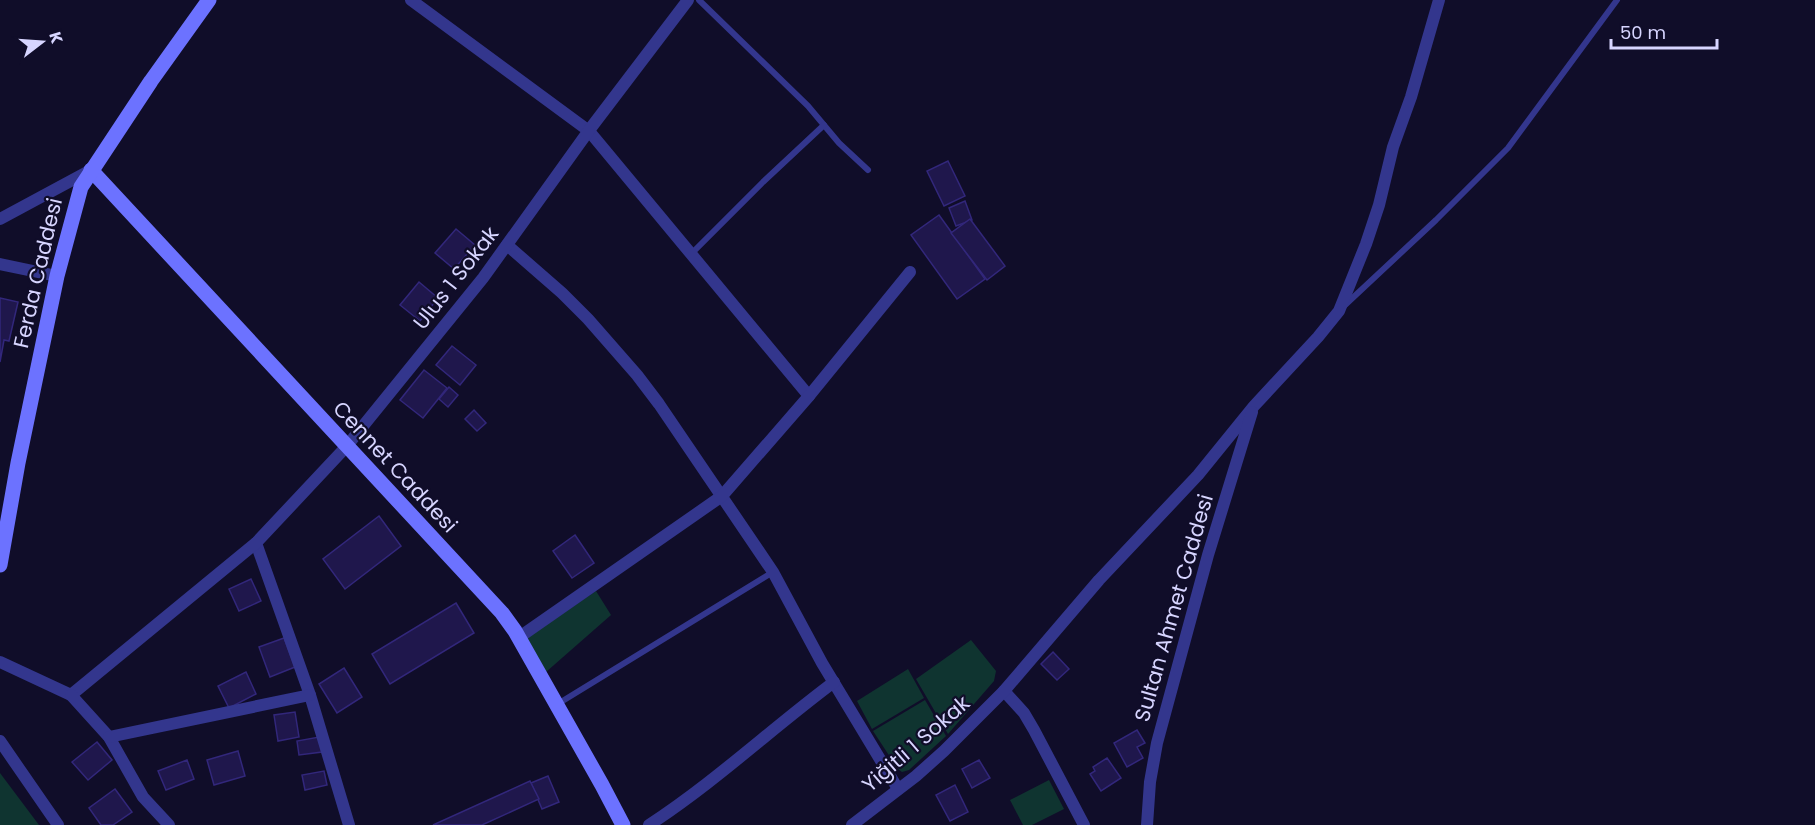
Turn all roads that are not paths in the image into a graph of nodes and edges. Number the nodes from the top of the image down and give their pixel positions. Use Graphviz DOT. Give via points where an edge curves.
graph roads {
  1 [pos="411,0"];
  2 [pos="688,0"];
  3 [pos="699,0"];
  4 [pos="1439,0"];
  5 [pos="1617,0"];
  6 [pos="203,2"];
  7 [pos="824,125"];
  8 [pos="589,130"];
  9 [pos="91,170"];
  10 [pos="868,170"];
  11 [pos="0,219"];
  12 [pos="507,244"];
  13 [pos="691,254"];
  14 [pos="0,264"];
  15 [pos="910,272"];
  16 [pos="57,276"];
  17 [pos="1339,311"];
  18 [pos="809,396"];
  19 [pos="1254,406"];
  20 [pos="346,447"];
  21 [pos="722,496"];
  22 [pos="256,543"];
  23 [pos="0,565"];
  24 [pos="773,572"];
  25 [pos="518,638"];
  26 [pos="0,662"];
  27 [pos="834,682"];
  28 [pos="1004,691"];
  29 [pos="71,695"];
  30 [pos="310,695"];
  31 [pos="556,705"];
  32 [pos="109,737"];
  33 [pos="0,741"];
  34 [pos="898,789"];
  35 [pos="58,825"];
  36 [pos="169,825"];
  37 [pos="349,825"];
  38 [pos="623,825"];
  39 [pos="649,825"];
  40 [pos="852,825"];
  41 [pos="1084,825"];
  42 [pos="1148,825"];
  1 -- 8 [label="street"];
  2 -- 8 [label="street, Ulus 1 Sokak"];
  3 -- 7 [label="lane"];
  4 -- 17 [label="street, Yiğitli 1 Sokak" via="1379,205"];
  5 -- 17 [label="lane" via="1508,147"];
  6 -- 9 [label="street, Ferda Caddesi"];
  7 -- 10 [label="lane"];
  7 -- 13 [label="lane"];
  8 -- 12 [label="street, Ulus 1 Sokak"];
  8 -- 13 [label="street"];
  9 -- 11 [label="street"];
  9 -- 16 [label="street, Ferda Caddesi" via="74,207"];
  9 -- 20 [label="street, Cennet Caddesi"];
  12 -- 20 [label="street, Ulus 1 Sokak" via="465,302"];
  12 -- 21 [label="street" via="614,347"];
  13 -- 18 [label="street"];
  14 -- 16 [label="street"];
  15 -- 18 [label="street"];
  16 -- 23 [label="street, Ferda Caddesi"];
  17 -- 19 [label="street, Yiğitli 1 Sokak"];
  18 -- 21 [label="street"];
  19 -- 28 [label="street, Yiğitli 1 Sokak" via="1198,475"];
  19 -- 42 [label="street, Sultan Ahmet Caddesi" via="1157,743"];
  20 -- 22 [label="street, Ulus 1 Sokak"];
  20 -- 25 [label="street, Cennet Caddesi" via="502,613"];
  21 -- 24 [label="street"];
  21 -- 25 [label="street"];
  22 -- 29 [label="street, Ulus 1 Sokak"];
  22 -- 30 [label="street"];
  24 -- 27 [label="street"];
  24 -- 31 [label="lane"];
  25 -- 31 [label="street, Cennet Caddesi"];
  26 -- 29 [label="street"];
  27 -- 34 [label="street"];
  27 -- 39 [label="street" via="687,800"];
  28 -- 34 [label="street, Yiğitli 1 Sokak" via="944,751"];
  28 -- 41 [label="street" via="1024,713"];
  29 -- 32 [label="street"];
  30 -- 32 [label="street"];
  30 -- 37 [label="street"];
  31 -- 38 [label="street, Cennet Caddesi"];
  32 -- 36 [label="street" via="143,797"];
  33 -- 35 [label="street"];
  34 -- 40 [label="street, Yiğitli 1 Sokak"];
}
